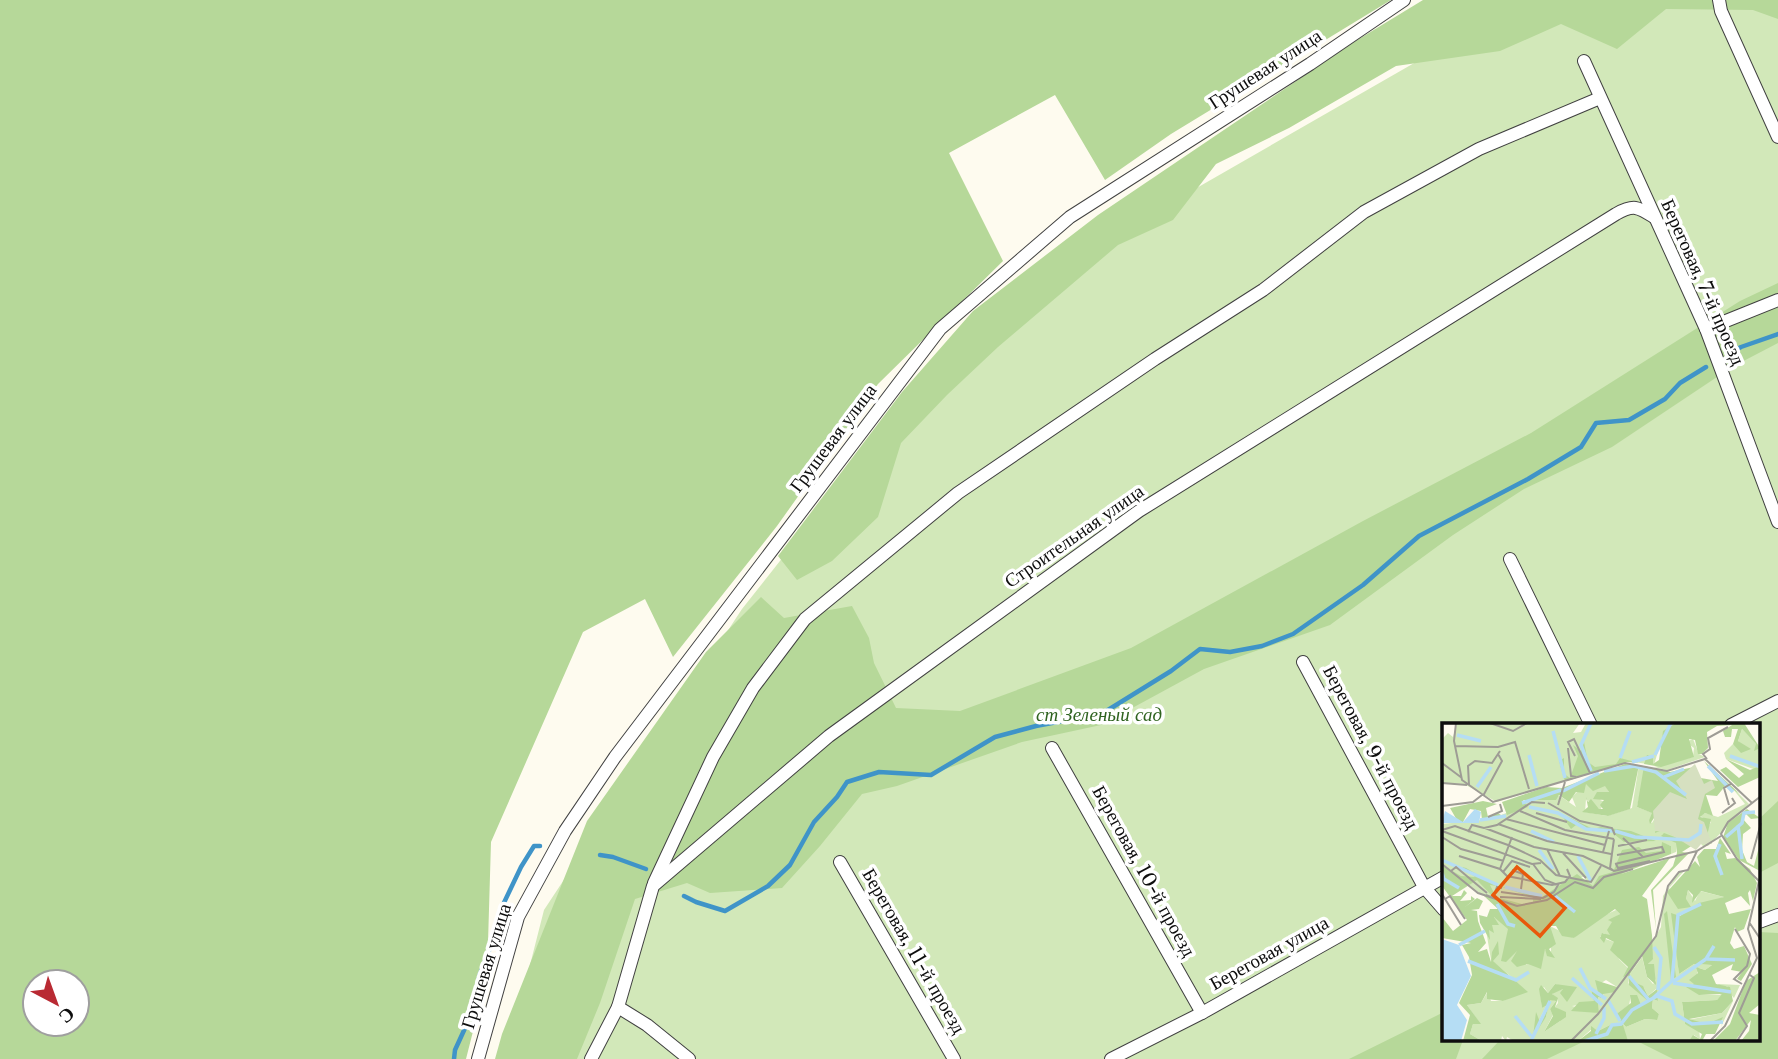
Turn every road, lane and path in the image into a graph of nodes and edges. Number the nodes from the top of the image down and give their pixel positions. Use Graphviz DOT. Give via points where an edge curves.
graph roads {
  1 [pos="1404,0"];
  2 [pos="1719,0"];
  3 [pos="1584,61"];
  4 [pos="1600,98"];
  5 [pos="1778,137"];
  6 [pos="1654,217"];
  7 [pos="1778,300"];
  8 [pos="1706,329"];
  9 [pos="1778,522"];
  10 [pos="1510,559"];
  11 [pos="1303,662"];
  12 [pos="1778,701"];
  13 [pos="1590,723"];
  14 [pos="1735,723"];
  15 [pos="1052,748"];
  16 [pos="840,862"];
  17 [pos="1442,878"];
  18 [pos="653,886"];
  19 [pos="1424,887"];
  20 [pos="1442,908"];
  21 [pos="1778,915"];
  22 [pos="1760,922"];
  23 [pos="618,1007"];
  24 [pos="1202,1013"];
  25 [pos="478,1059"];
  26 [pos="591,1059"];
  27 [pos="689,1059"];
  28 [pos="954,1059"];
  29 [pos="1111,1059"];
  1 -- 25 [label="street, Грушевая улица" via="1070,217 940,329 615,757 565,831 518,917"];
  2 -- 5 [label="street"];
  3 -- 4 [label="street, Береговая, 7-й проезд"];
  4 -- 6 [label="street, Береговая, 7-й проезд"];
  4 -- 18 [label="street" via="1479,149 1364,212 1263,290 958,494 804,619 753,688 713,757"];
  6 -- 8 [label="street, Береговая, 7-й проезд"];
  6 -- 18 [label="street, Строительная улица" via="1639,207 1616,214 1139,511 829,736"];
  7 -- 8 [label="street"];
  8 -- 9 [label="street, Береговая, 7-й проезд"];
  10 -- 13 [label="street"];
  11 -- 19 [label="street, Береговая, 9-й проезд"];
  12 -- 14 [label="street"];
  15 -- 24 [label="street, Береговая, 10-й проезд"];
  16 -- 28 [label="street, Береговая, 11-й проезд"];
  17 -- 19 [label="street, Береговая улица"];
  18 -- 23 [label="street"];
  19 -- 20 [label="street, Береговая, 9-й проезд"];
  19 -- 24 [label="street, Береговая улица"];
  21 -- 22 [label="street"];
  23 -- 26 [label="street"];
  23 -- 27 [label="street"];
  24 -- 29 [label="street, Береговая улица"];
}
